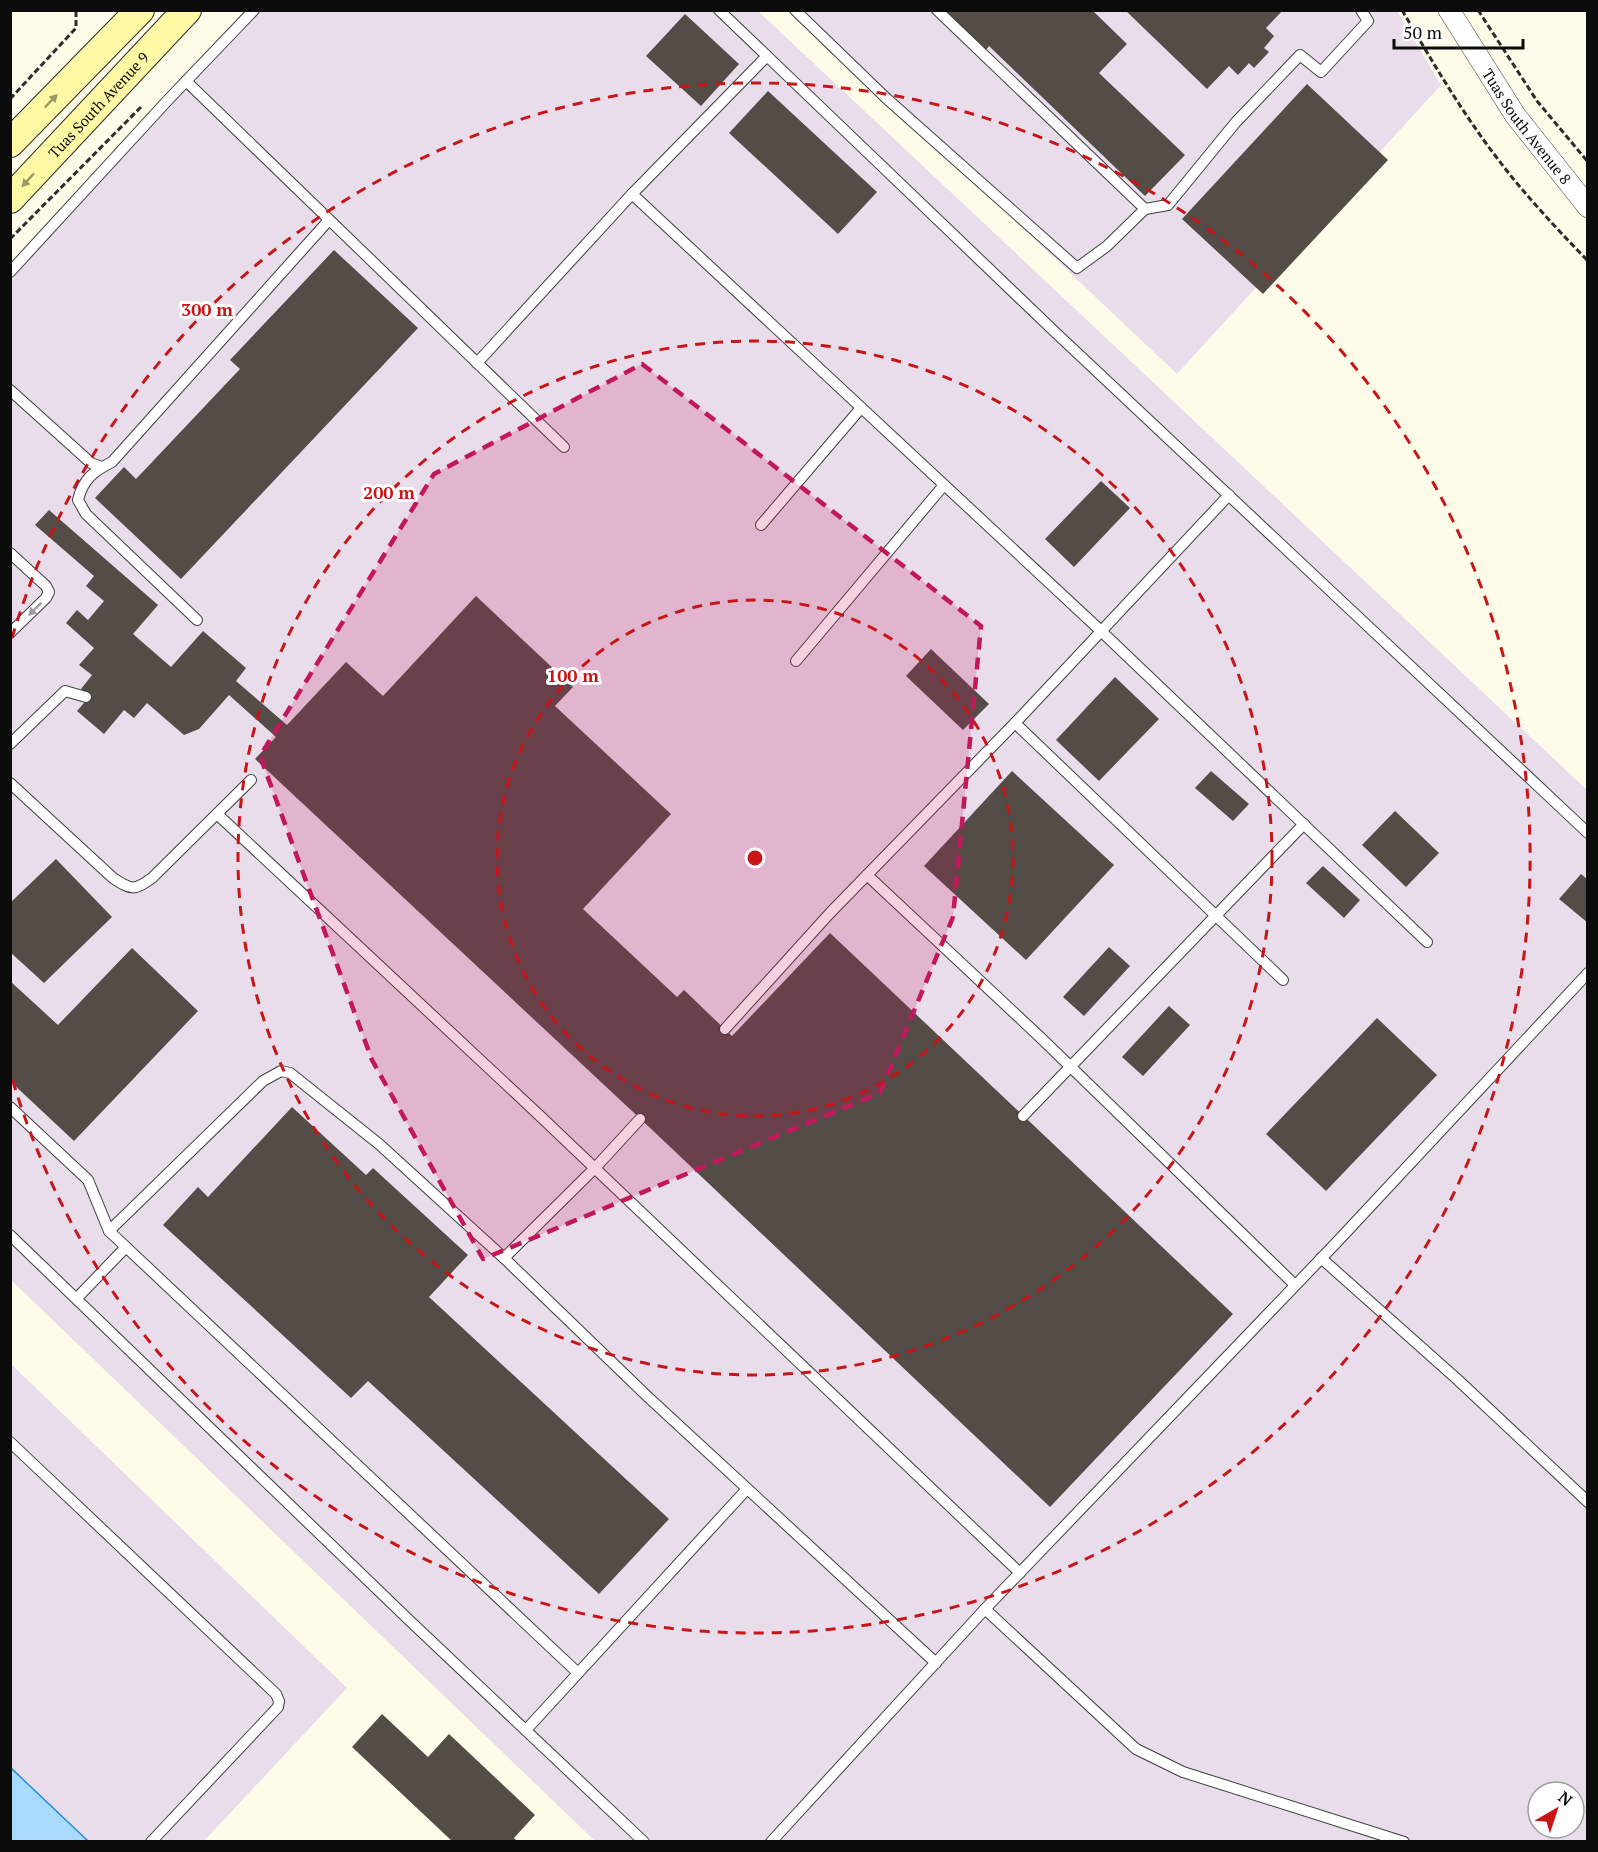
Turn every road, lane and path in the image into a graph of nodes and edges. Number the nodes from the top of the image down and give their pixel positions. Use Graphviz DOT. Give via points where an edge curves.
graph roads {
  1 [pos="188,10"];
  2 [pos="254,10"];
  3 [pos="719,10"];
  4 [pos="795,10"];
  5 [pos="937,10"];
  6 [pos="1361,10"];
  7 [pos="1402,10"];
  8 [pos="1449,10"];
  9 [pos="1478,10"];
  10 [pos="78,12"];
  11 [pos="132,13"];
  12 [pos="768,56"];
  13 [pos="186,81"];
  14 [pos="10,99"];
  15 [pos="144,104"];
  16 [pos="10,143"];
  17 [pos="1587,162"];
  18 [pos="632,194"];
  19 [pos="10,199"];
  20 [pos="1587,207"];
  21 [pos="1145,209"];
  22 [pos="329,220"];
  23 [pos="10,239"];
  24 [pos="1587,261"];
  25 [pos="10,272"];
  26 [pos="477,363"];
  27 [pos="10,390"];
  28 [pos="861,408"];
  29 [pos="564,447"];
  30 [pos="99,466"];
  31 [pos="944,485"];
  32 [pos="1229,495"];
  33 [pos="761,525"];
  34 [pos="10,553"];
  35 [pos="197,620"];
  36 [pos="1101,631"];
  37 [pos="10,633"];
  38 [pos="796,661"];
  39 [pos="86,697"];
  40 [pos="1015,723"];
  41 [pos="10,744"];
  42 [pos="252,780"];
  43 [pos="10,783"];
  44 [pos="218,813"];
  45 [pos="1304,824"];
  46 [pos="1587,833"];
  47 [pos="867,875"];
  48 [pos="1216,915"];
  49 [pos="1427,942"];
  50 [pos="1587,973"];
  51 [pos="1283,980"];
  52 [pos="724,1029"];
  53 [pos="1070,1067"];
  54 [pos="10,1107"];
  55 [pos="1023,1116"];
  56 [pos="640,1119"];
  57 [pos="595,1168"];
  58 [pos="109,1231"];
  59 [pos="10,1235"];
  60 [pos="126,1247"];
  61 [pos="504,1258"];
  62 [pos="1322,1258"];
  63 [pos="1295,1285"];
  64 [pos="77,1298"];
  65 [pos="10,1442"];
  66 [pos="747,1489"];
  67 [pos="1587,1502"];
  68 [pos="1020,1573"];
  69 [pos="985,1609"];
  70 [pos="936,1663"];
  71 [pos="578,1673"];
  72 [pos="526,1730"];
  73 [pos="151,1842"];
  74 [pos="644,1842"];
  75 [pos="771,1842"];
  76 [pos="1404,1842"];
  1 -- 19 [label="street, Tuas South Avenue 9, one-way"];
  2 -- 13 [label="lane"];
  3 -- 12 [label="lane"];
  4 -- 21 [label="lane" via="886,98 1077,268 1107,246"];
  5 -- 21 [label="lane"];
  6 -- 21 [label="lane" via="1368,21 1321,72 1300,55 1236,122 1168,205"];
  7 -- 24 [label="path" via="1446,85 1497,158"];
  8 -- 20 [label="street, Tuas South Avenue 8" via="1515,115"];
  9 -- 17 [label="path" via="1537,101"];
  10 -- 14 [label="path" via="76,28"];
  16 -- 11 [label="street, one-way"];
  12 -- 18 [label="lane"];
  12 -- 32 [label="lane"];
  13 -- 22 [label="lane"];
  13 -- 25 [label="lane"];
  15 -- 23 [label="path"];
  18 -- 26 [label="lane"];
  18 -- 28 [label="lane"];
  22 -- 26 [label="lane"];
  22 -- 30 [label="lane" via="112,462"];
  26 -- 29 [label="lane"];
  27 -- 30 [label="lane"];
  28 -- 31 [label="lane"];
  28 -- 33 [label="lane"];
  30 -- 35 [label="lane" via="81,489 78,500 86,514"];
  31 -- 36 [label="lane"];
  31 -- 38 [label="lane"];
  32 -- 36 [label="lane"];
  32 -- 46 [label="lane"];
  34 -- 37 [label="lane, one-way" via="49,592"];
  36 -- 40 [label="lane"];
  36 -- 45 [label="lane"];
  39 -- 41 [label="lane" via="65,691"];
  40 -- 47 [label="lane"];
  40 -- 48 [label="lane"];
  42 -- 44 [label="lane"];
  43 -- 44 [label="lane" via="113,878 129,888 139,887 152,878"];
  44 -- 57 [label="lane"];
  45 -- 48 [label="lane"];
  45 -- 49 [label="lane"];
  47 -- 52 [label="lane"];
  47 -- 53 [label="lane"];
  48 -- 51 [label="lane"];
  48 -- 53 [label="lane"];
  50 -- 62 [label="lane"];
  53 -- 55 [label="lane"];
  53 -- 63 [label="lane"];
  54 -- 58 [label="lane" via="88,1180"];
  56 -- 57 [label="lane"];
  57 -- 61 [label="lane"];
  57 -- 68 [label="lane"];
  58 -- 60 [label="lane"];
  58 -- 61 [label="lane" via="263,1081 281,1071 290,1073 379,1144"];
  59 -- 64 [label="lane"];
  60 -- 64 [label="lane"];
  60 -- 71 [label="lane"];
  61 -- 66 [label="lane"];
  62 -- 63 [label="lane"];
  62 -- 67 [label="lane"];
  63 -- 68 [label="lane"];
  64 -- 72 [label="lane"];
  65 -- 73 [label="lane" via="279,1701 278,1707"];
  66 -- 70 [label="lane"];
  66 -- 71 [label="lane"];
  68 -- 69 [label="lane"];
  69 -- 70 [label="lane"];
  69 -- 76 [label="lane" via="1136,1749 1183,1772"];
  70 -- 75 [label="lane"];
  71 -- 72 [label="lane"];
  72 -- 74 [label="lane"];
}
